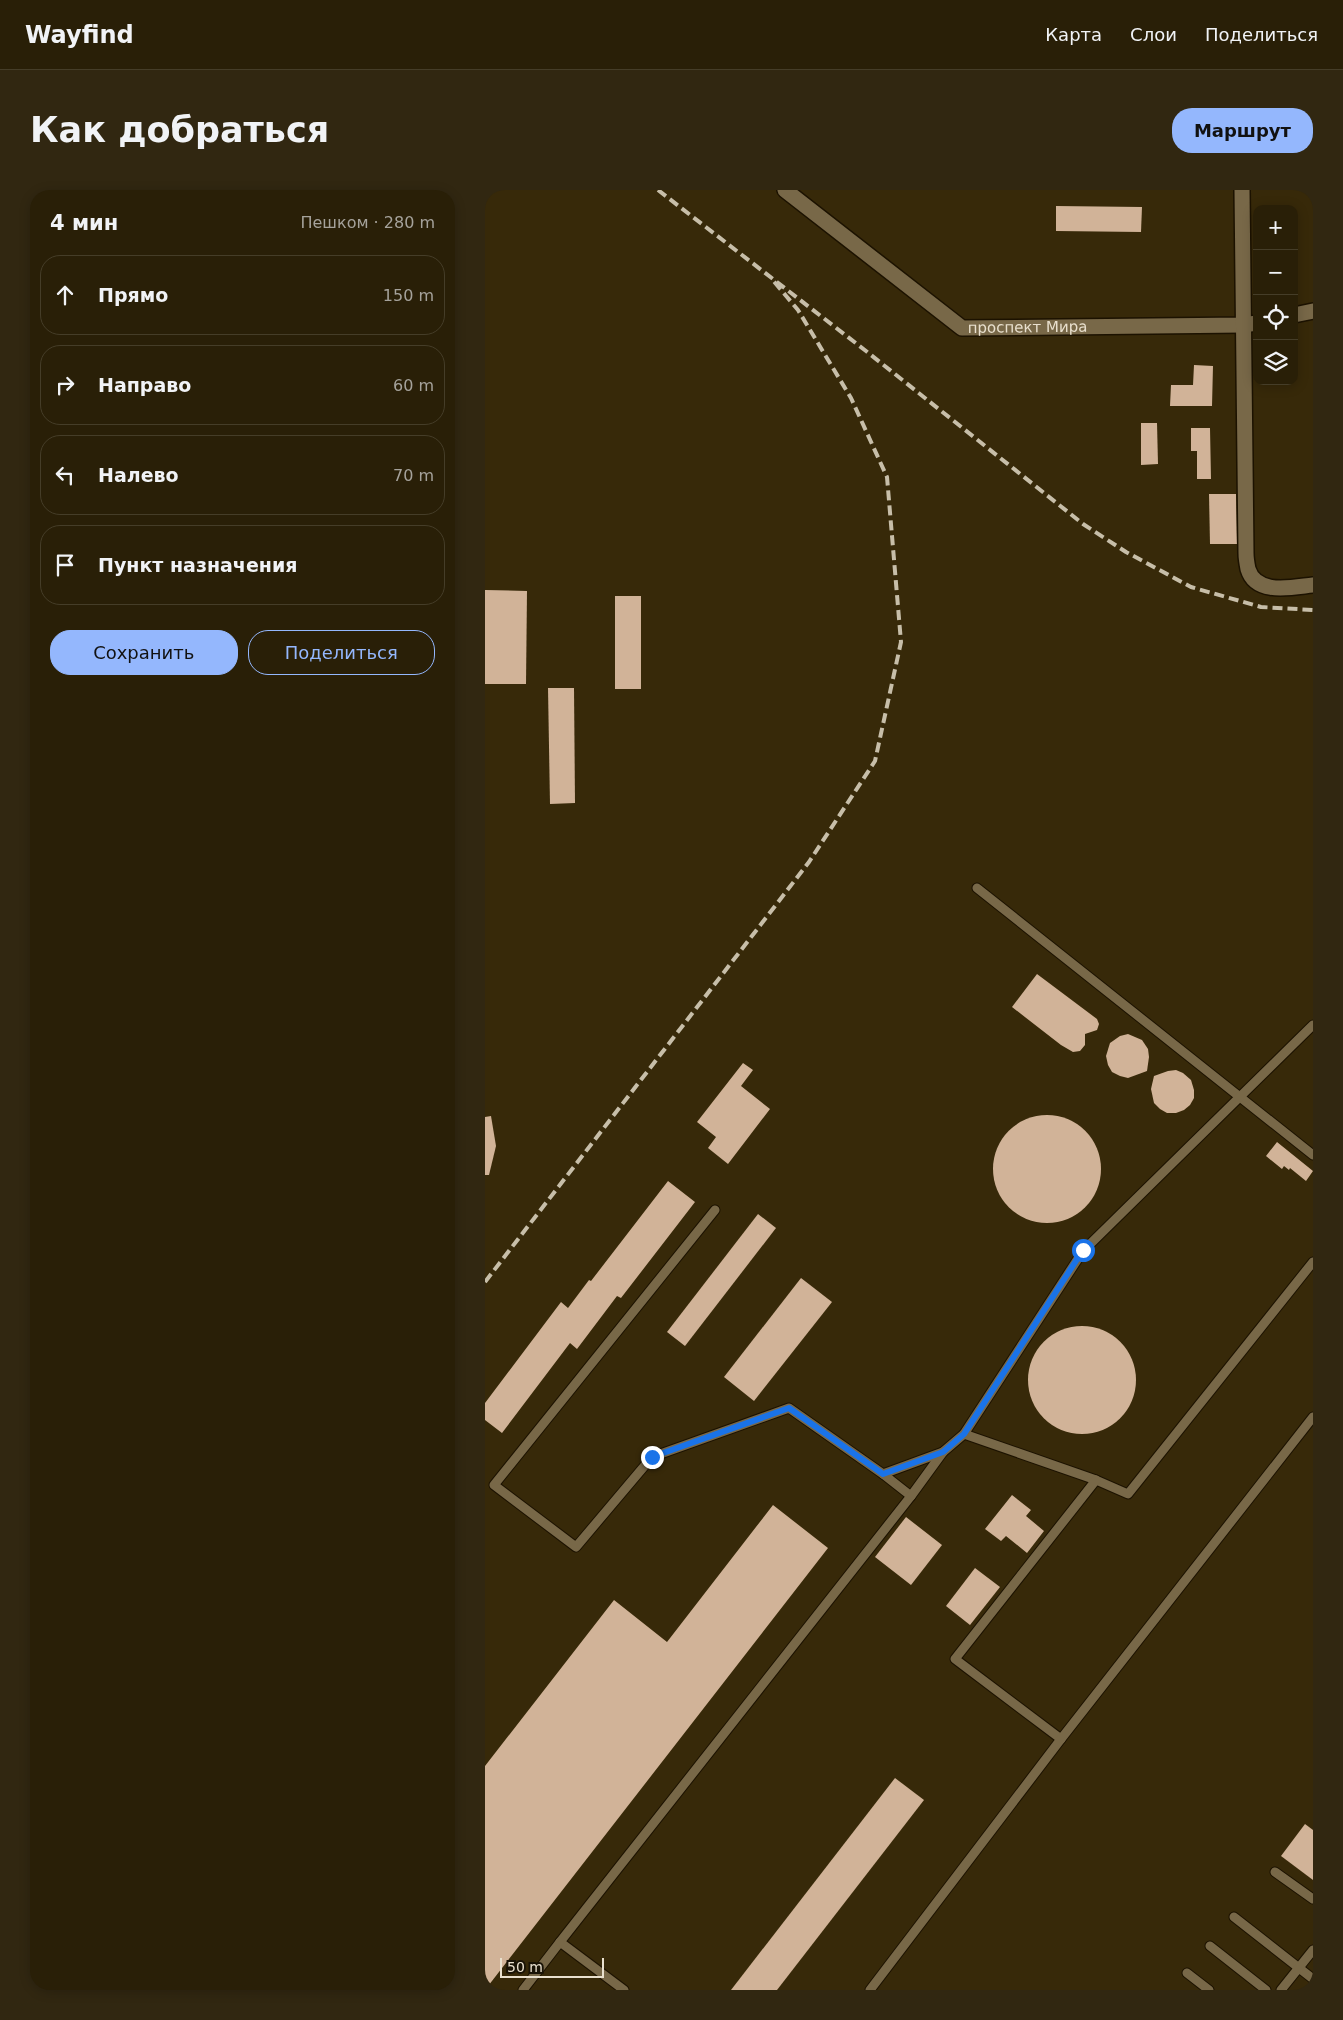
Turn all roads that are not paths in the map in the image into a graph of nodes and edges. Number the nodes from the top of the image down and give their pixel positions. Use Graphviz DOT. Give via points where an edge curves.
graph roads {
  1 [pos="785,190"];
  2 [pos="1242,190"];
  3 [pos="1313,312"];
  4 [pos="1298,314"];
  5 [pos="1250,324"];
  6 [pos="1313,585"];
  7 [pos="977,888"];
  8 [pos="1313,1025"];
  9 [pos="1240,1098"];
  10 [pos="1313,1155"];
  11 [pos="715,1210"];
  12 [pos="1313,1262"];
  13 [pos="1313,1417"];
  14 [pos="964,1434"];
  15 [pos="943,1452"];
  16 [pos="883,1474"];
  17 [pos="1096,1480"];
  18 [pos="911,1496"];
  19 [pos="1061,1739"];
  20 [pos="1275,1872"];
  21 [pos="1313,1899"];
  22 [pos="1234,1917"];
  23 [pos="560,1942"];
  24 [pos="1210,1946"];
  25 [pos="1313,1950"];
  26 [pos="1299,1968"];
  27 [pos="1187,1973"];
  28 [pos="1313,1979"];
  29 [pos="523,1990"];
  30 [pos="624,1990"];
  31 [pos="870,1990"];
  32 [pos="1209,1990"];
  33 [pos="1266,1990"];
  34 [pos="1281,1990"];
  1 -- 5 [label="street, проспект Мира" via="962,328"];
  2 -- 5 [label="street"];
  3 -- 4 [label="street"];
  5 -- 6 [label="street" via="1246,553 1249,571 1258,584 1276,588"];
  7 -- 9 [label="lane"];
  8 -- 9 [label="lane"];
  9 -- 10 [label="lane"];
  9 -- 14 [label="lane" via="1083,1250"];
  11 -- 16 [label="lane" via="494,1485 576,1547 652,1457 789,1408"];
  12 -- 17 [label="lane" via="1128,1494"];
  13 -- 19 [label="lane"];
  14 -- 15 [label="lane"];
  14 -- 17 [label="lane"];
  15 -- 16 [label="lane"];
  15 -- 18 [label="lane"];
  16 -- 18 [label="lane"];
  17 -- 19 [label="lane" via="955,1659"];
  18 -- 23 [label="lane"];
  19 -- 31 [label="lane"];
  20 -- 21 [label="lane"];
  22 -- 26 [label="lane"];
  23 -- 29 [label="lane"];
  23 -- 30 [label="lane"];
  24 -- 33 [label="lane"];
  25 -- 26 [label="lane"];
  26 -- 28 [label="lane"];
  26 -- 34 [label="lane"];
  27 -- 32 [label="lane"];
}
